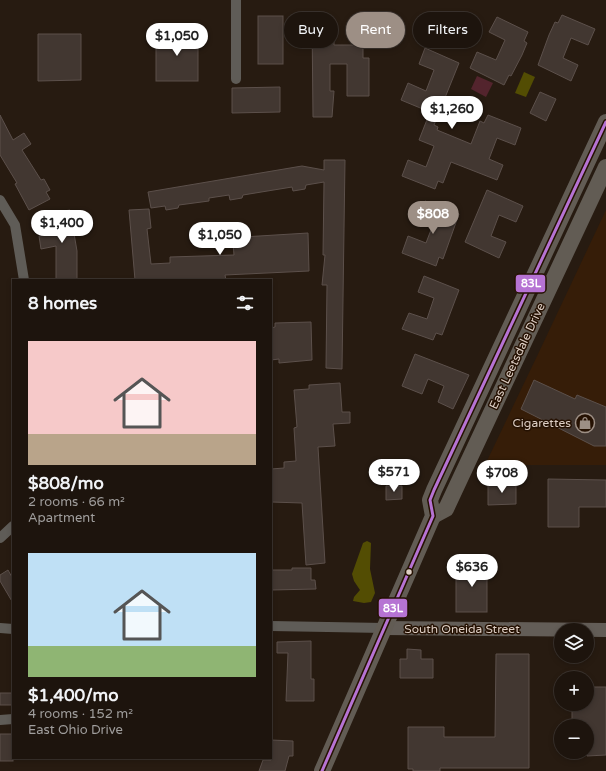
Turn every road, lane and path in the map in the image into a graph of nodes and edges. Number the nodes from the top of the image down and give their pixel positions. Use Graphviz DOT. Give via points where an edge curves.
graph roads {
  1 [pos="236,0"];
  2 [pos="236,79"];
  3 [pos="606,122"];
  4 [pos="606,167"];
  5 [pos="0,200"];
  6 [pos="24,279"];
  7 [pos="433,516"];
  8 [pos="12,527"];
  9 [pos="0,538"];
  10 [pos="272,626"];
  11 [pos="0,628"];
  12 [pos="384,628"];
  13 [pos="12,630"];
  14 [pos="606,630"];
  15 [pos="12,719"];
  16 [pos="0,720"];
  17 [pos="322,771"];
  1 -- 2 [label="street"];
  3 -- 7 [label="main road, East Leetsdale Drive" via="434,490 430,500"];
  4 -- 7 [label="main road, East Leetsdale Drive" via="446,510"];
  5 -- 6 [label="street" via="15,225"];
  7 -- 12 [label="main road, East Leetsdale Drive"];
  8 -- 9 [label="street"];
  10 -- 12 [label="street, South Oneida Street"];
  11 -- 13 [label="street"];
  12 -- 14 [label="street, South Oneida Street"];
  12 -- 17 [label="main road, East Leetsdale Drive"];
  15 -- 16 [label="street"];
}
